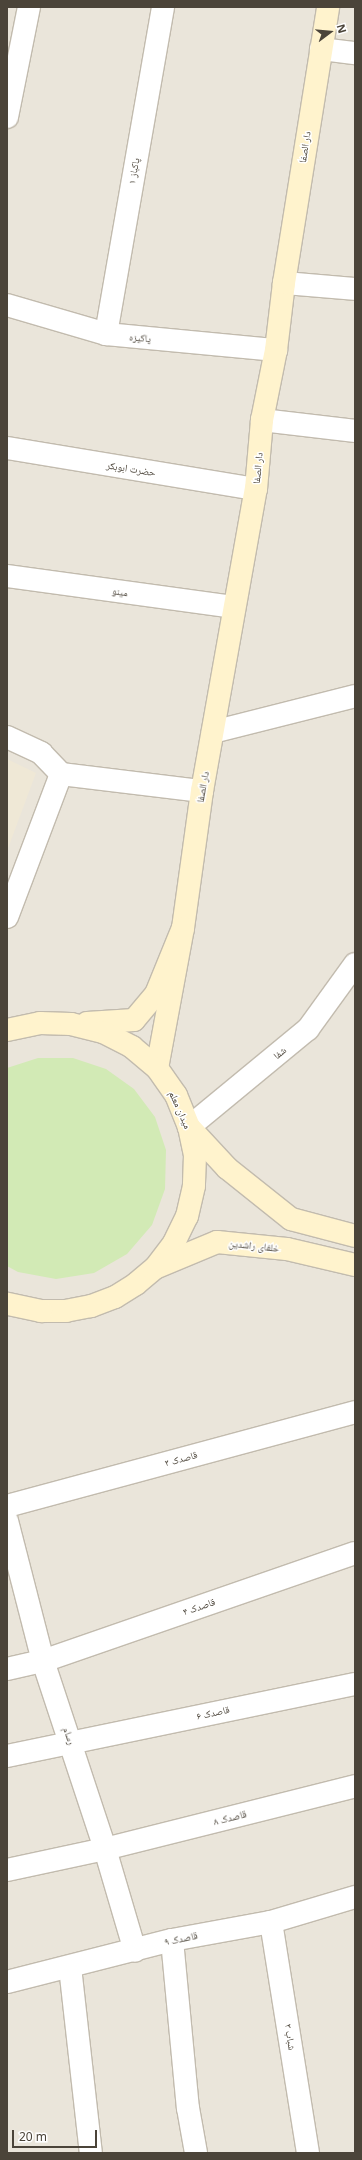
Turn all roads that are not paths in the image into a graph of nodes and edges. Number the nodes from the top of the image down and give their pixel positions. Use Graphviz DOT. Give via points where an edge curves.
graph roads {
  1 [pos="29,7"];
  2 [pos="163,7"];
  3 [pos="328,7"];
  4 [pos="321,49"];
  5 [pos="355,53"];
  6 [pos="7,117"];
  7 [pos="284,283"];
  8 [pos="355,289"];
  9 [pos="7,305"];
  10 [pos="106,334"];
  11 [pos="276,350"];
  12 [pos="262,420"];
  13 [pos="355,432"];
  14 [pos="7,448"];
  15 [pos="256,490"];
  16 [pos="7,576"];
  17 [pos="233,607"];
  18 [pos="355,696"];
  19 [pos="213,732"];
  20 [pos="7,737"];
  21 [pos="61,774"];
  22 [pos="202,792"];
  23 [pos="7,917"];
  24 [pos="182,928"];
  25 [pos="355,964"];
  26 [pos="71,1024"];
  27 [pos="7,1030"];
  28 [pos="157,1068"];
  29 [pos="189,1127"];
  30 [pos="355,1236"];
  31 [pos="355,1265"];
  32 [pos="156,1267"];
  33 [pos="7,1304"];
  34 [pos="355,1412"];
  35 [pos="7,1506"];
  36 [pos="7,1521"];
  37 [pos="355,1553"];
  38 [pos="43,1660"];
  39 [pos="7,1669"];
  40 [pos="355,1684"];
  41 [pos="71,1742"];
  42 [pos="7,1756"];
  43 [pos="355,1786"];
  44 [pos="105,1849"];
  45 [pos="7,1870"];
  46 [pos="355,1897"];
  47 [pos="272,1922"];
  48 [pos="172,1940"];
  49 [pos="134,1951"];
  50 [pos="70,1967"];
  51 [pos="7,1982"];
  52 [pos="91,2153"];
  53 [pos="196,2153"];
  54 [pos="308,2153"];
  1 -- 6 [label="street"];
  2 -- 10 [label="street, پاکباز ۱"];
  3 -- 4 [label="main road, دار الصفا"];
  4 -- 5 [label="street"];
  4 -- 7 [label="main road, دار الصفا"];
  7 -- 8 [label="street"];
  7 -- 11 [label="main road, دار الصفا"];
  9 -- 10 [label="street, پاکیزه"];
  10 -- 11 [label="street, پاکیزه"];
  11 -- 12 [label="main road, دار الصفا"];
  12 -- 13 [label="street"];
  12 -- 15 [label="main road, دار الصفا"];
  14 -- 15 [label="street, حضرت ابوبکر"];
  15 -- 17 [label="main road, دار الصفا"];
  16 -- 17 [label="street, مینو"];
  17 -- 19 [label="main road, دار الصفا"];
  18 -- 19 [label="street"];
  19 -- 22 [label="main road, دار الصفا"];
  20 -- 21 [label="street" via="41,753"];
  21 -- 22 [label="street"];
  21 -- 23 [label="street"];
  22 -- 24 [label="main road, دار الصفا"];
  24 -- 26 [label="main road" via="156,994 134,1020"];
  24 -- 28 [label="main road"];
  25 -- 29 [label="street, شفا" via="308,1029"];
  26 -- 27 [label="main road, میدان معلم" via="40,1023"];
  26 -- 28 [label="main road, میدان معلم" via="103,1032 118,1039"];
  28 -- 29 [label="main road, میدان معلم" via="176,1095"];
  29 -- 30 [label="main road" via="227,1168 291,1219"];
  29 -- 32 [label="main road, میدان معلم" via="195,1155 194,1186 189,1208 174,1243"];
  31 -- 32 [label="main road, خلفای راشدین" via="287,1249 217,1242"];
  32 -- 33 [label="main road, میدان معلم" via="115,1297 91,1306 66,1311 41,1311"];
  34 -- 35 [label="street, قاصدک ۲"];
  36 -- 38 [label="street, رسام"];
  37 -- 38 [label="street, قاصدک ۴"];
  38 -- 39 [label="street, قاصدک ۴"];
  38 -- 41 [label="street, رسام"];
  40 -- 41 [label="street, قاصدک ۶"];
  41 -- 42 [label="street, قاصدک ۶"];
  41 -- 44 [label="street, رسام"];
  43 -- 44 [label="street, قاصدک ۸"];
  44 -- 45 [label="street, قاصدک ۸"];
  44 -- 49 [label="street, رسام"];
  46 -- 47 [label="street, قاصدک ۹"];
  47 -- 48 [label="street, قاصدک ۹"];
  47 -- 54 [label="street, شباب ۲"];
  48 -- 49 [label="street, قاصدک ۹"];
  48 -- 53 [label="street" via="188,2108"];
  49 -- 50 [label="street, قاصدک ۹"];
  50 -- 51 [label="street, قاصدک ۹"];
  50 -- 52 [label="street"];
}
